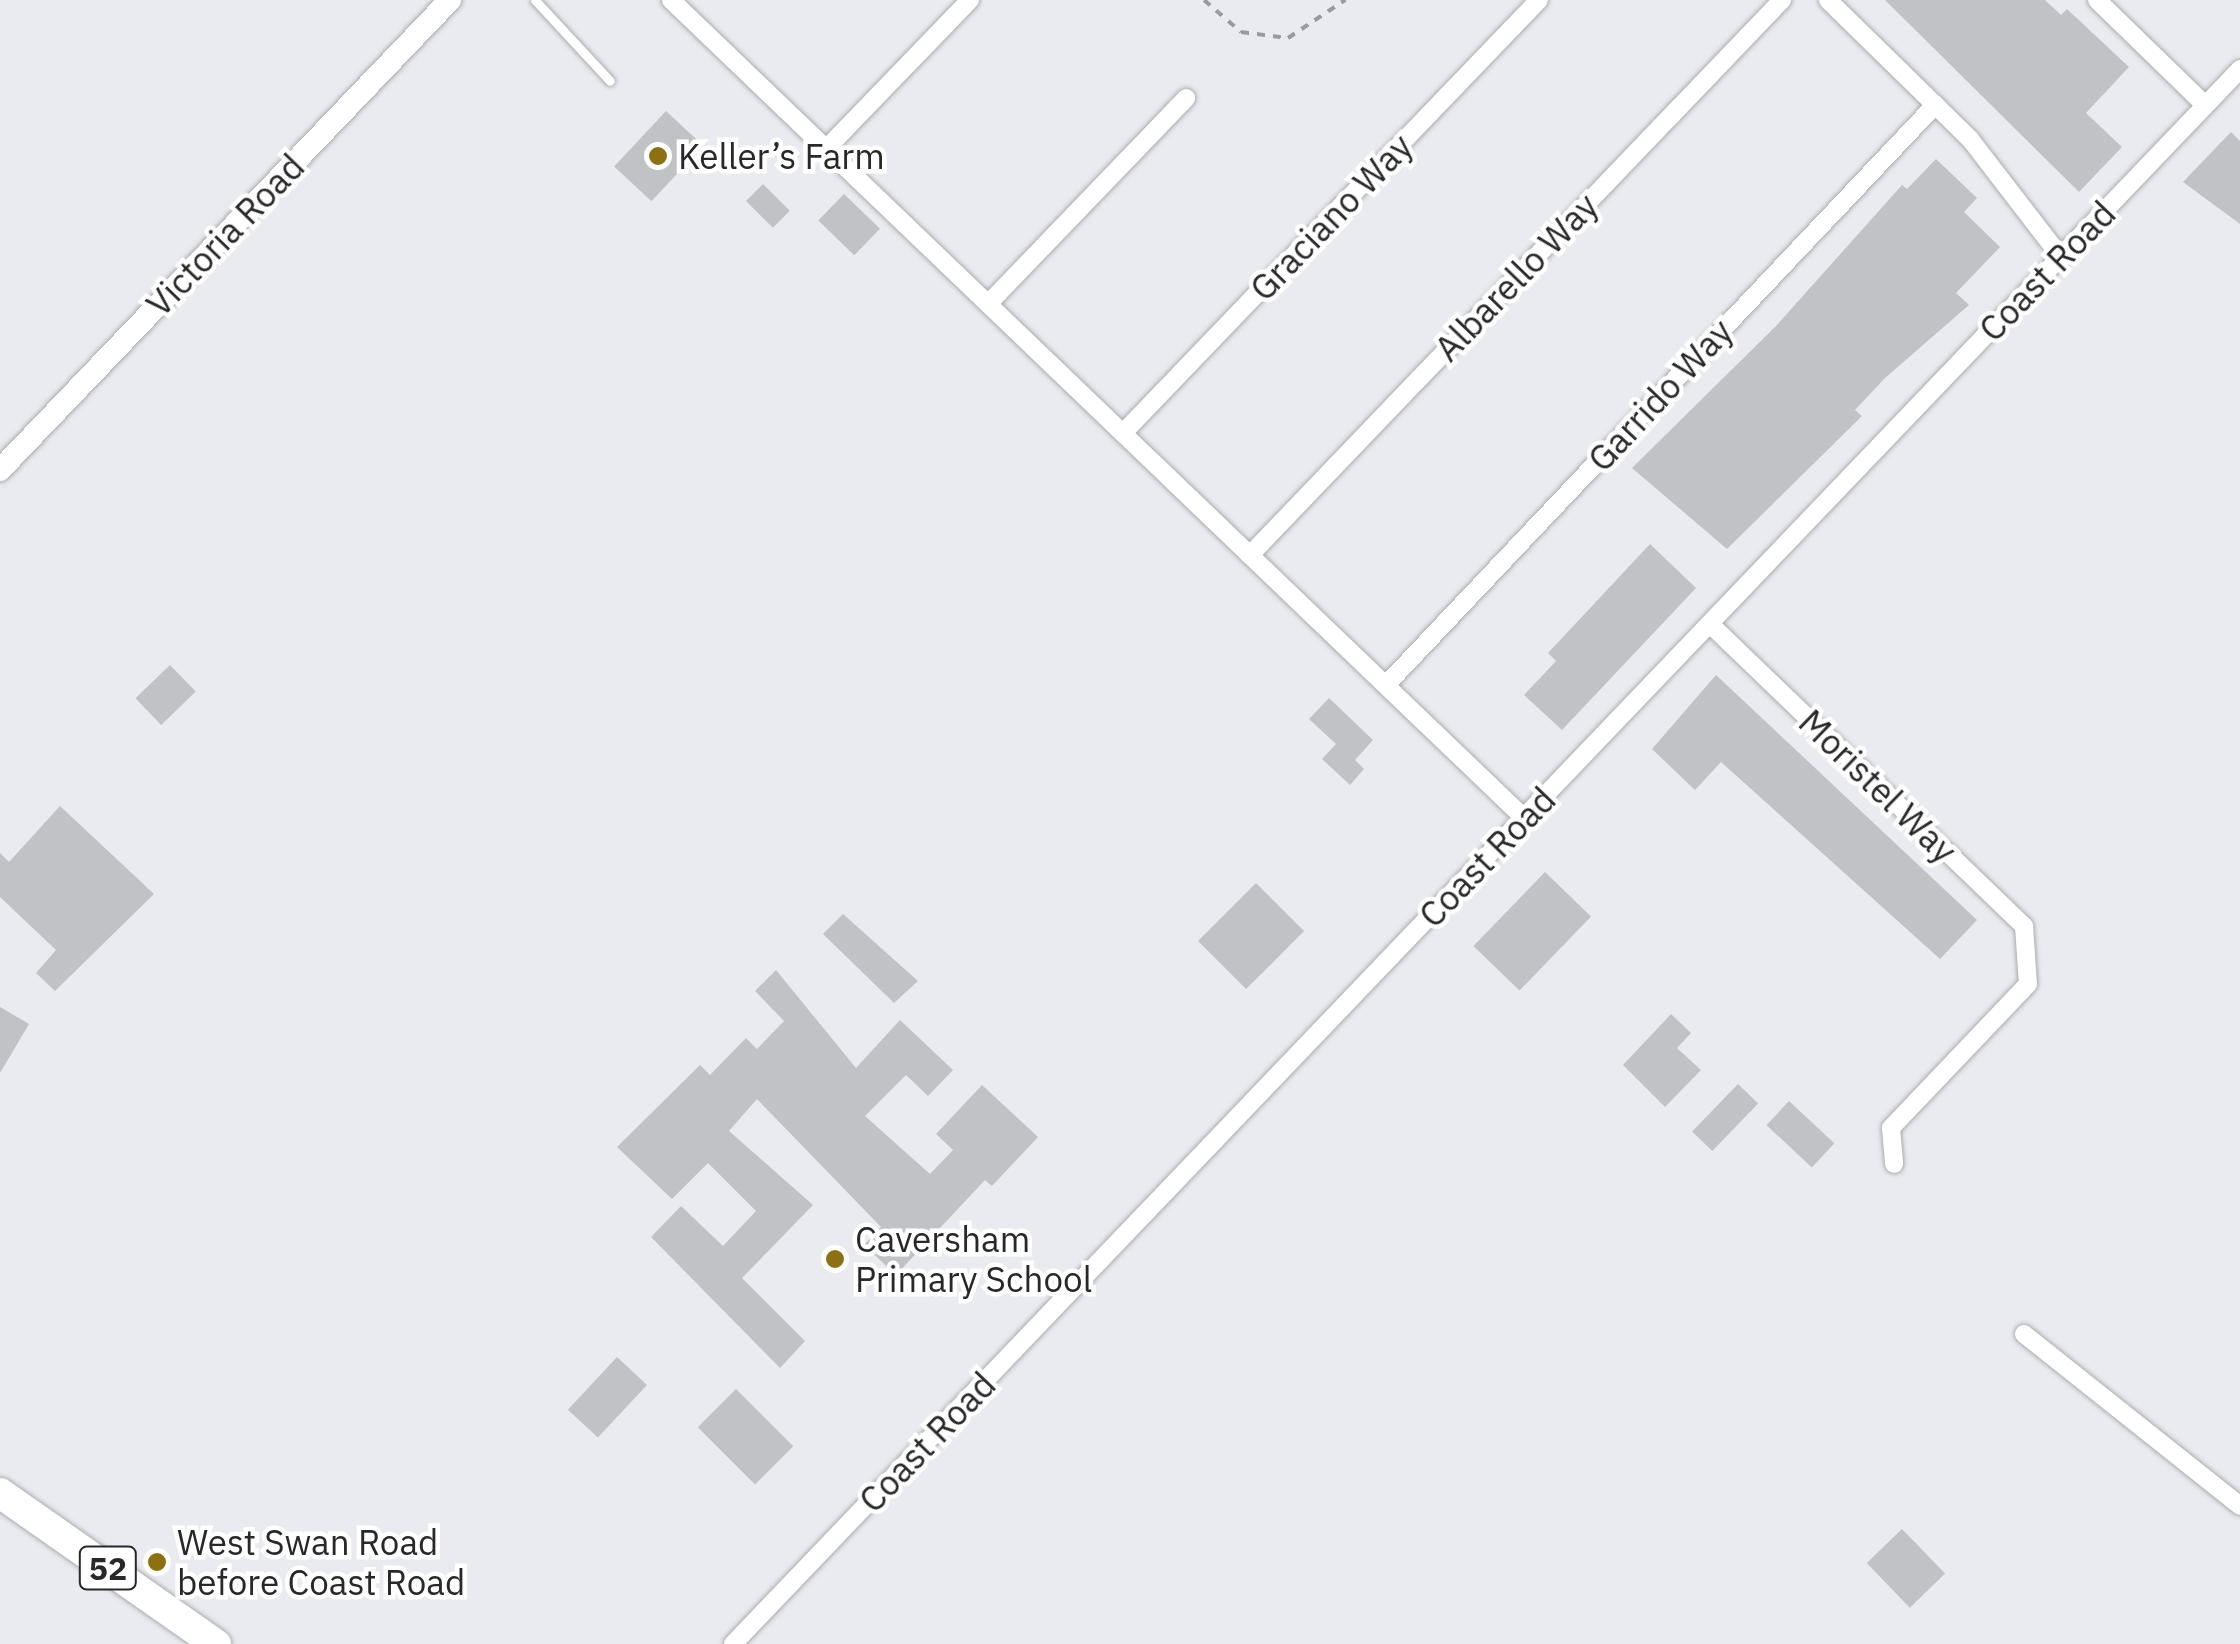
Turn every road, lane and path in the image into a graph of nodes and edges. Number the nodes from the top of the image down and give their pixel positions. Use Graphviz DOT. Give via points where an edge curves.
graph roads {
  1 [pos="450,0"];
  2 [pos="536,0"];
  3 [pos="670,0"];
  4 [pos="970,0"];
  5 [pos="1204,0"];
  6 [pos="1345,0"];
  7 [pos="1539,0"];
  8 [pos="1782,0"];
  9 [pos="1828,0"];
  10 [pos="2097,0"];
  11 [pos="2239,72"];
  12 [pos="610,81"];
  13 [pos="1186,98"];
  14 [pos="1935,105"];
  15 [pos="2205,105"];
  16 [pos="827,148"];
  17 [pos="2060,256"];
  18 [pos="988,304"];
  19 [pos="1123,433"];
  20 [pos="0,470"];
  21 [pos="1250,555"];
  22 [pos="1710,624"];
  23 [pos="1386,685"];
  24 [pos="1524,818"];
  25 [pos="1894,1164"];
  26 [pos="2024,1334"];
  27 [pos="0,1492"];
  28 [pos="2240,1506"];
  29 [pos="216,1644"];
  30 [pos="733,1644"];
  1 -- 20 [label="street, Victoria Road"];
  2 -- 12 [label="lane"];
  3 -- 16 [label="street"];
  4 -- 16 [label="street"];
  5 -- 6 [label="path" via="1241,32 1288,38"];
  7 -- 19 [label="street, Graciano Way"];
  8 -- 21 [label="street, Albarello Way"];
  9 -- 14 [label="street"];
  10 -- 15 [label="street"];
  11 -- 15 [label="street, Coast Road"];
  13 -- 18 [label="street"];
  14 -- 17 [label="street"];
  14 -- 23 [label="street, Garrido Way"];
  15 -- 17 [label="street, Coast Road"];
  16 -- 18 [label="street"];
  17 -- 22 [label="street, Coast Road"];
  18 -- 19 [label="street"];
  19 -- 21 [label="street"];
  21 -- 23 [label="street"];
  22 -- 24 [label="street, Coast Road"];
  22 -- 25 [label="street, Moristel Way" via="2024,926 2032,957 2028,984 1891,1128"];
  23 -- 24 [label="street"];
  24 -- 30 [label="street, Coast Road"];
  26 -- 28 [label="street"];
  27 -- 29 [label="main road, 52"];
}
